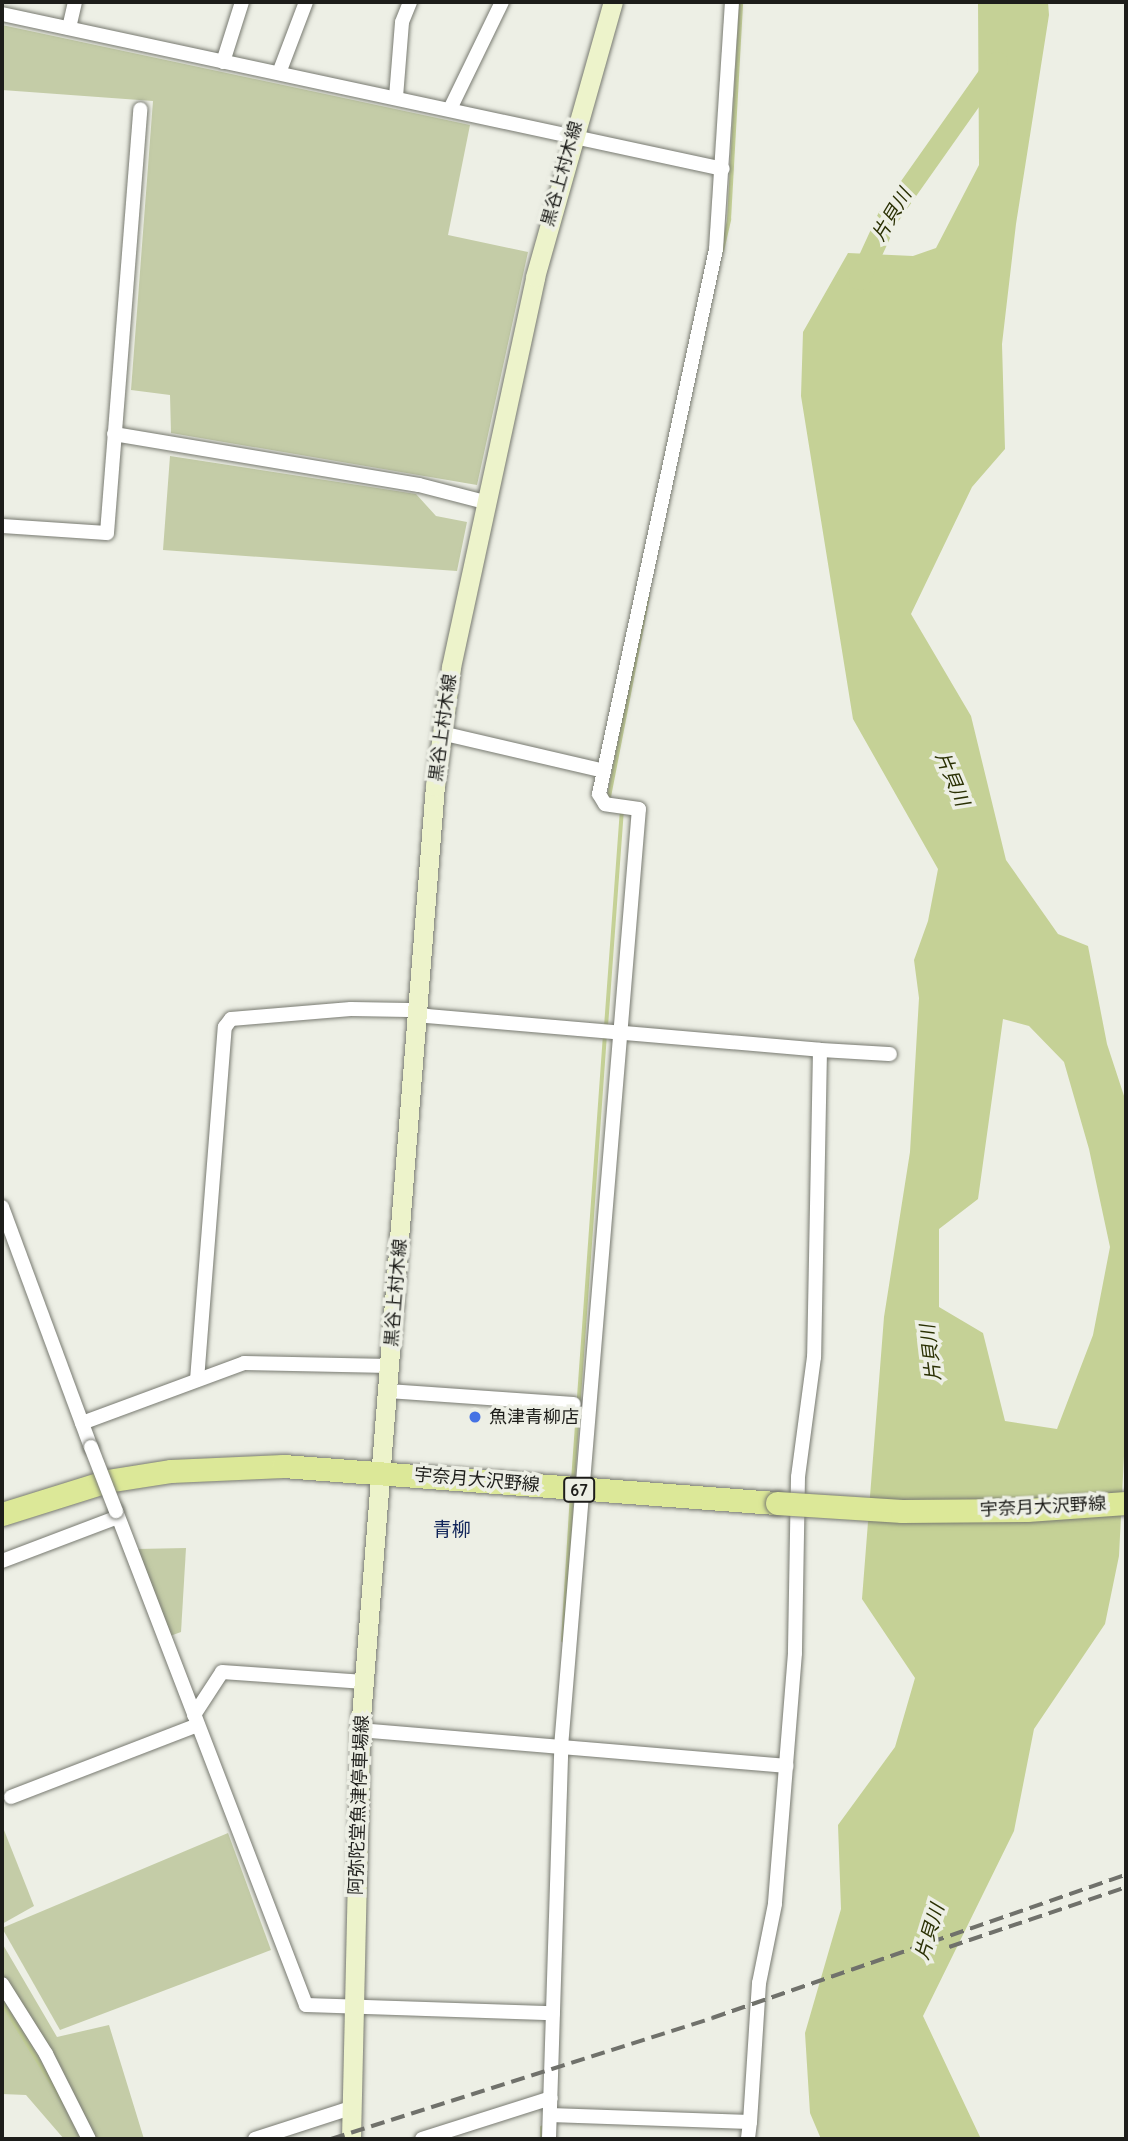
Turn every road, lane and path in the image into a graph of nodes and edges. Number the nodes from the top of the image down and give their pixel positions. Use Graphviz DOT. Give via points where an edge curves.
graph roads {
  1 [pos="75,2"];
  2 [pos="242,2"];
  3 [pos="306,2"];
  4 [pos="410,2"];
  5 [pos="502,2"];
  6 [pos="614,2"];
  7 [pos="732,2"];
  8 [pos="2,14"];
  9 [pos="69,28"];
  10 [pos="223,62"];
  11 [pos="279,73"];
  12 [pos="396,97"];
  13 [pos="140,109"];
  14 [pos="450,109"];
  15 [pos="572,137"];
  16 [pos="723,169"];
  17 [pos="114,434"];
  18 [pos="485,502"];
  19 [pos="2,526"];
  20 [pos="442,733"];
  21 [pos="604,771"];
  22 [pos="418,1013"];
  23 [pos="619,1032"];
  24 [pos="820,1050"];
  25 [pos="890,1054"];
  26 [pos="2,1207"];
  27 [pos="390,1366"];
  28 [pos="197,1380"];
  29 [pos="388,1391"];
  30 [pos="575,1404"];
  31 [pos="82,1423"];
  32 [pos="383,1471"];
  33 [pos="580,1490"];
  34 [pos="1126,1503"];
  35 [pos="2,1514"];
  36 [pos="117,1514"];
  37 [pos="2,1562"];
  38 [pos="365,1682"];
  39 [pos="196,1720"];
  40 [pos="360,1730"];
  41 [pos="561,1747"];
  42 [pos="786,1766"];
  43 [pos="11,1797"];
  44 [pos="2,1984"];
  45 [pos="354,2007"];
  46 [pos="553,2013"];
  47 [pos="551,2098"];
  48 [pos="351,2108"];
  49 [pos="550,2115"];
  50 [pos="750,2122"];
  51 [pos="89,2139"];
  52 [pos="255,2139"];
  53 [pos="351,2139"];
  54 [pos="422,2139"];
  55 [pos="549,2139"];
  56 [pos="748,2139"];
  1 -- 9 [label="street"];
  2 -- 10 [label="street"];
  3 -- 11 [label="street"];
  4 -- 12 [label="street" via="402,22"];
  5 -- 14 [label="street"];
  6 -- 15 [label="main road, 黒谷上村木線"];
  7 -- 16 [label="street"];
  8 -- 9 [label="street"];
  9 -- 10 [label="street"];
  10 -- 11 [label="street"];
  11 -- 12 [label="street"];
  12 -- 14 [label="street"];
  13 -- 17 [label="street"];
  14 -- 15 [label="street"];
  15 -- 16 [label="street"];
  15 -- 18 [label="main road, 黒谷上村木線" via="540,254"];
  16 -- 21 [label="street" via="716,248"];
  17 -- 18 [label="street" via="419,485"];
  17 -- 19 [label="street" via="107,533"];
  18 -- 20 [label="main road, 黒谷上村木線"];
  20 -- 21 [label="street"];
  20 -- 22 [label="main road, 黒谷上村木線"];
  21 -- 23 [label="street" via="599,794 605,804 639,809"];
  22 -- 23 [label="street"];
  22 -- 27 [label="main road, 黒谷上村木線"];
  22 -- 28 [label="street" via="351,1009 231,1019 225,1027"];
  23 -- 24 [label="street"];
  23 -- 33 [label="street"];
  24 -- 25 [label="street"];
  24 -- 42 [label="street" via="814,1357 798,1477 795,1653"];
  26 -- 31 [label="street"];
  27 -- 28 [label="street" via="244,1363"];
  27 -- 29 [label="main road, 黒谷上村木線"];
  28 -- 31 [label="street"];
  29 -- 30 [label="street"];
  29 -- 32 [label="main road, 黒谷上村木線"];
  31 -- 36 [label="street, bridge"];
  32 -- 33 [label="main road, 宇奈月大沢野線 / 67"];
  32 -- 35 [label="main road, 宇奈月大沢野線 / 67" via="283,1466 171,1471 76,1488"];
  32 -- 38 [label="main road, 阿弥陀堂魚津停車場線"];
  33 -- 34 [label="main road, 宇奈月大沢野線 / 67, bridge" via="902,1511"];
  33 -- 41 [label="street"];
  36 -- 37 [label="street"];
  36 -- 39 [label="street"];
  38 -- 39 [label="street" via="222,1672"];
  38 -- 40 [label="main road, 阿弥陀堂魚津停車場線"];
  39 -- 43 [label="street"];
  39 -- 45 [label="street" via="306,2005"];
  40 -- 41 [label="street"];
  40 -- 45 [label="main road, 阿弥陀堂魚津停車場線"];
  41 -- 42 [label="street"];
  41 -- 46 [label="street"];
  42 -- 50 [label="street" via="775,1904 759,1983"];
  44 -- 51 [label="street" via="46,2054"];
  45 -- 46 [label="street"];
  45 -- 48 [label="main road, 阿弥陀堂魚津停車場線"];
  46 -- 47 [label="street"];
  47 -- 49 [label="street"];
  47 -- 54 [label="street"];
  48 -- 52 [label="street"];
  48 -- 53 [label="main road, 阿弥陀堂魚津停車場線"];
  49 -- 50 [label="street"];
  49 -- 55 [label="street"];
  50 -- 56 [label="street"];
}
